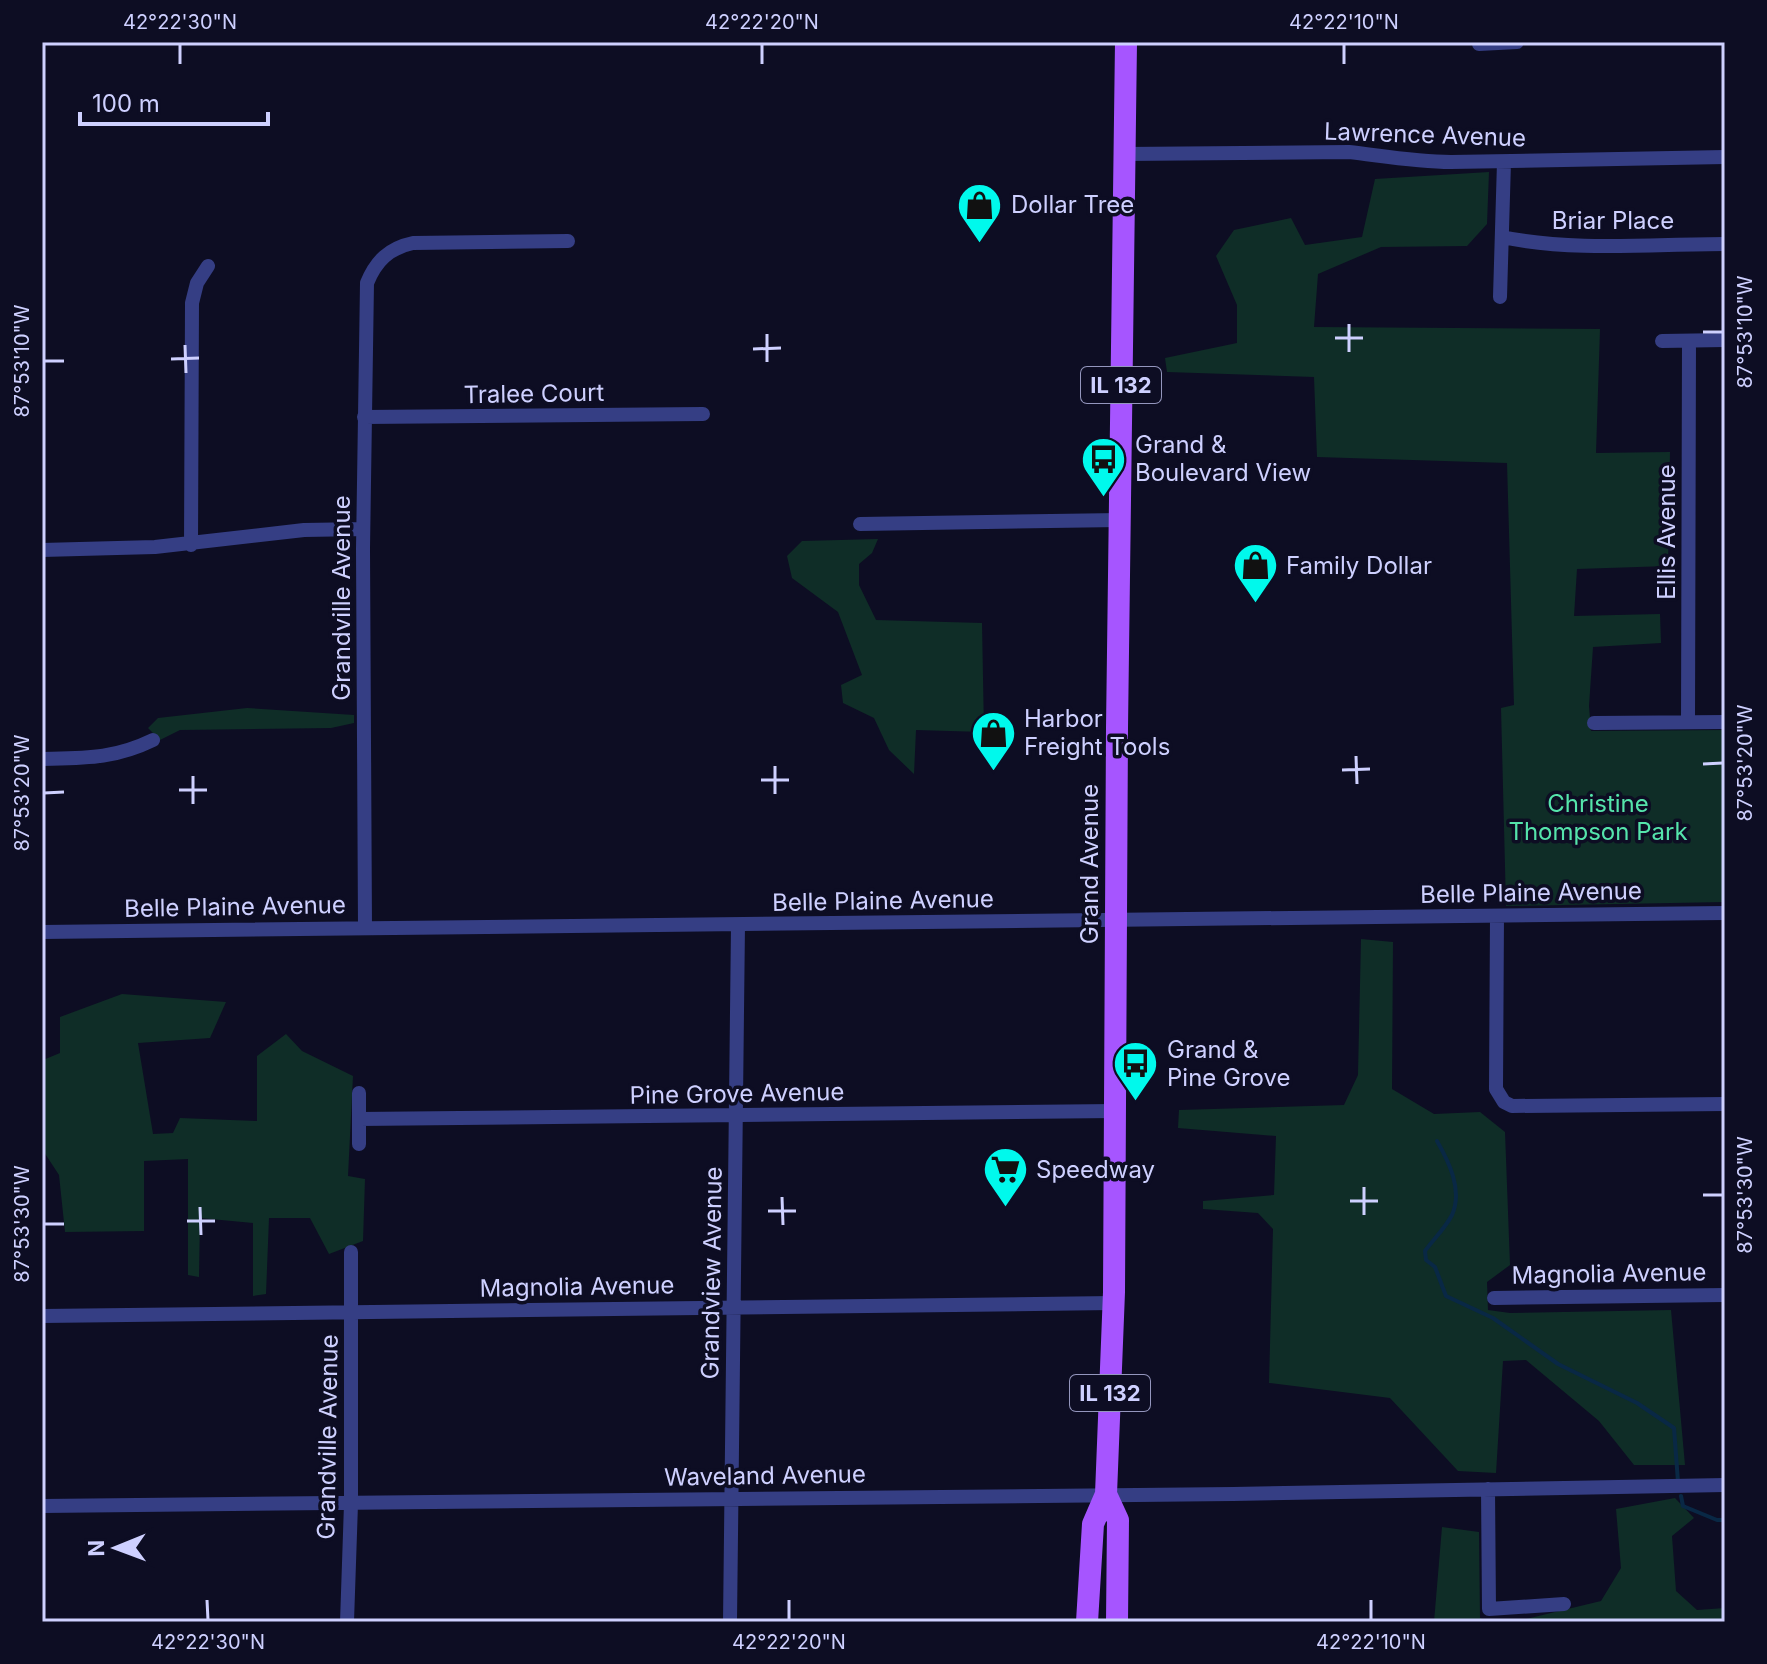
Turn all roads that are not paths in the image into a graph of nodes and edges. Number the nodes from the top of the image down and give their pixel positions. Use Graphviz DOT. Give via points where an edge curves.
graph roads {
  1 [pos="1126,42"];
  2 [pos="1517,42"];
  3 [pos="1479,44"];
  4 [pos="1124,154"];
  5 [pos="1725,157"];
  6 [pos="1504,162"];
  7 [pos="1502,237"];
  8 [pos="568,241"];
  9 [pos="1725,244"];
  10 [pos="208,266"];
  11 [pos="1500,297"];
  12 [pos="1725,340"];
  13 [pos="1662,341"];
  14 [pos="1689,341"];
  15 [pos="703,414"];
  16 [pos="364,417"];
  17 [pos="1120,520"];
  18 [pos="860,524"];
  19 [pos="363,529"];
  20 [pos="191,545"];
  21 [pos="42,550"];
  22 [pos="1688,722"];
  23 [pos="1725,722"];
  24 [pos="1594,723"];
  25 [pos="153,740"];
  26 [pos="42,759"];
  27 [pos="1725,913"];
  28 [pos="1497,916"];
  29 [pos="1116,921"];
  30 [pos="738,925"];
  31 [pos="365,928"];
  32 [pos="42,932"];
  33 [pos="359,1093"];
  34 [pos="1725,1104"];
  35 [pos="1115,1111"];
  36 [pos="736,1117"];
  37 [pos="359,1119"];
  38 [pos="359,1144"];
  39 [pos="351,1252"];
  40 [pos="1725,1295"];
  41 [pos="1494,1298"];
  42 [pos="1113,1303"];
  43 [pos="733,1306"];
  44 [pos="352,1312"];
  45 [pos="42,1316"];
  46 [pos="1725,1485"];
  47 [pos="1488,1489"];
  48 [pos="1106,1494"];
  49 [pos="732,1499"];
  50 [pos="351,1504"];
  51 [pos="42,1506"];
  52 [pos="1564,1604"];
  53 [pos="347,1622"];
  54 [pos="730,1622"];
  55 [pos="1087,1622"];
  56 [pos="1117,1622"];
  1 -- 4 [label="main road, Grand Avenue / IL 132"];
  2 -- 3 [label="street"];
  4 -- 6 [label="street, Lawrence Avenue" via="1349,152 1410,162"];
  4 -- 17 [label="main road, Grand Avenue / IL 132"];
  5 -- 6 [label="street, Lawrence Avenue"];
  6 -- 7 [label="street"];
  7 -- 9 [label="street, Briar Place" via="1585,244"];
  7 -- 11 [label="street"];
  8 -- 16 [label="street, Grandville Avenue" via="413,243 385,255 373,269 366,291"];
  10 -- 20 [label="street" via="192,303"];
  12 -- 14 [label="street"];
  13 -- 14 [label="street"];
  14 -- 22 [label="street, Ellis Avenue"];
  15 -- 16 [label="street, Tralee Court"];
  16 -- 19 [label="street, Grandville Avenue"];
  17 -- 18 [label="street"];
  17 -- 29 [label="main road, Grand Avenue / IL 132"];
  19 -- 20 [label="street" via="304,530"];
  19 -- 31 [label="street, Grandville Avenue"];
  20 -- 21 [label="street"];
  22 -- 23 [label="street"];
  22 -- 24 [label="street"];
  25 -- 26 [label="street" via="110,756"];
  27 -- 28 [label="street, Belle Plaine Avenue"];
  28 -- 29 [label="street, Belle Plaine Avenue"];
  28 -- 34 [label="street" via="1499,1098 1512,1106"];
  29 -- 30 [label="street, Belle Plaine Avenue"];
  29 -- 35 [label="main road, Grand Avenue / IL 132"];
  30 -- 31 [label="street, Belle Plaine Avenue"];
  30 -- 36 [label="street, Grandview Avenue"];
  31 -- 32 [label="street, Belle Plaine Avenue"];
  33 -- 37 [label="street"];
  35 -- 36 [label="street, Pine Grove Avenue"];
  35 -- 42 [label="main road, Grand Avenue / IL 132"];
  36 -- 37 [label="street, Pine Grove Avenue"];
  36 -- 43 [label="street, Grandview Avenue"];
  37 -- 38 [label="street"];
  39 -- 44 [label="street, Grandville Avenue"];
  40 -- 41 [label="street, Magnolia Avenue"];
  42 -- 43 [label="street, Magnolia Avenue"];
  42 -- 48 [label="main road, Grand Avenue / IL 132"];
  43 -- 44 [label="street, Magnolia Avenue"];
  43 -- 49 [label="street, Grandview Avenue"];
  44 -- 45 [label="street, Magnolia Avenue"];
  44 -- 50 [label="street, Grandville Avenue"];
  46 -- 47 [label="street, Waveland Avenue"];
  47 -- 48 [label="street, Waveland Avenue"];
  47 -- 52 [label="street" via="1489,1609"];
  48 -- 49 [label="street, Waveland Avenue"];
  48 -- 55 [label="main road, Grand Avenue / IL 132" via="1093,1524"];
  48 -- 56 [label="main road, Grand Avenue / IL 132" via="1118,1520"];
  49 -- 50 [label="street, Waveland Avenue"];
  49 -- 54 [label="street, Grandview Avenue"];
  50 -- 51 [label="street, Waveland Avenue"];
  50 -- 53 [label="street, Grandville Avenue"];
}
